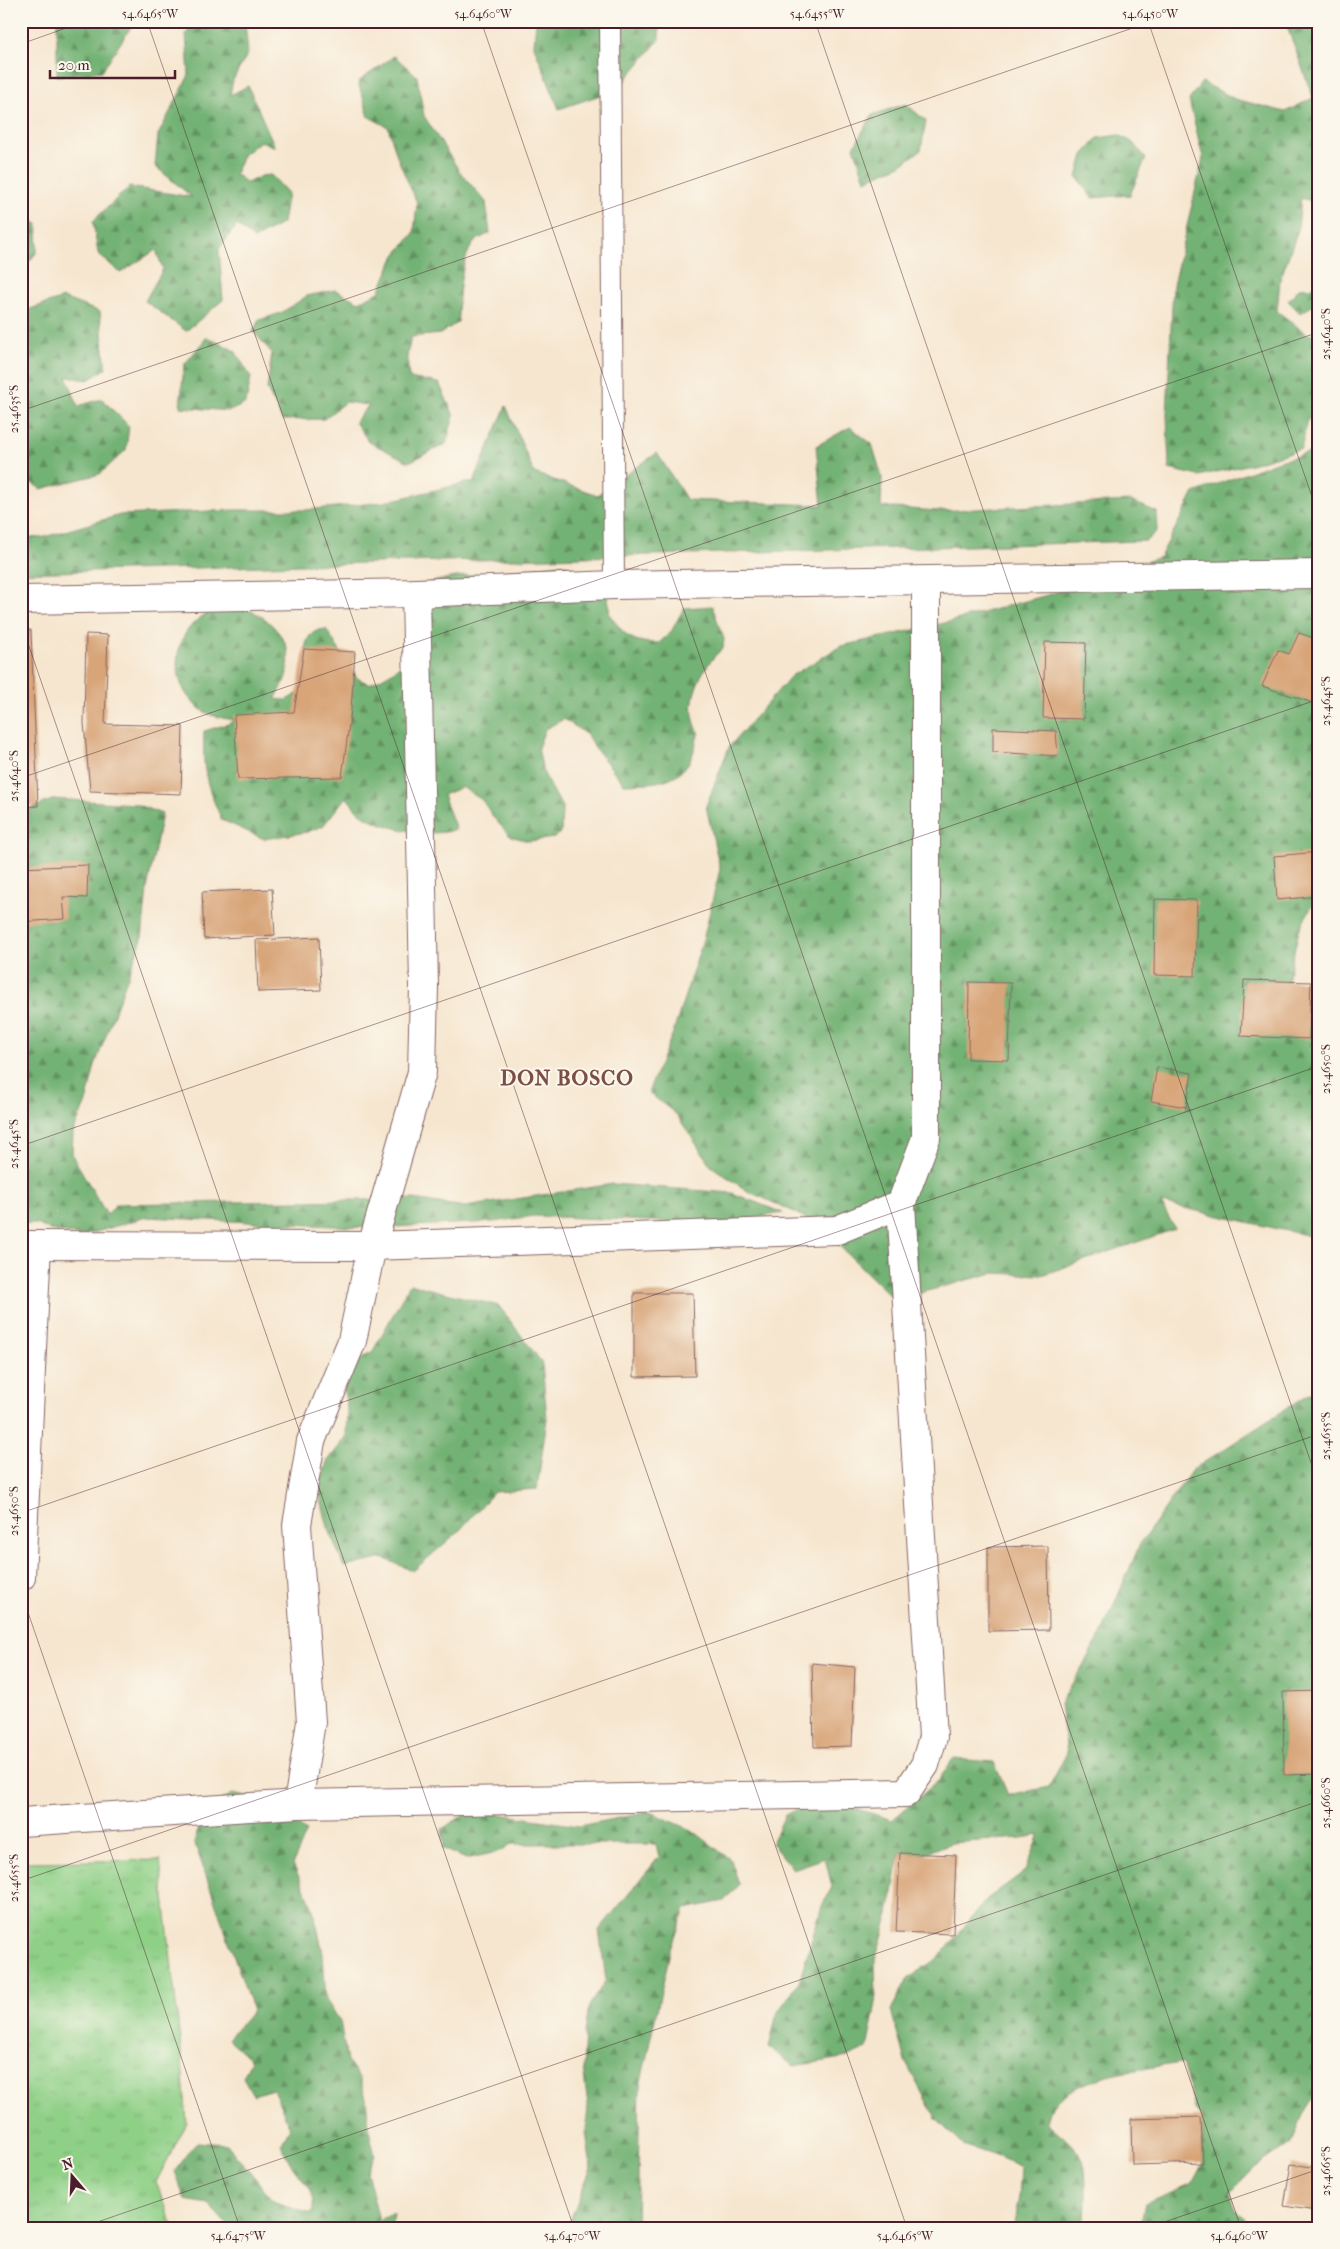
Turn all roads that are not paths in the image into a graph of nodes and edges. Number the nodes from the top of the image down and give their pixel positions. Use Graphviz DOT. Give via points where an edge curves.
graph roads {
  1 [pos="610,21"];
  2 [pos="1319,574"];
  3 [pos="926,582"];
  4 [pos="614,585"];
  5 [pos="416,593"];
  6 [pos="21,600"];
  7 [pos="901,1204"];
  8 [pos="29,1245"];
  9 [pos="372,1246"];
  10 [pos="21,1577"];
  11 [pos="298,1804"];
  12 [pos="21,1822"];
  1 -- 4 [label="lane"];
  2 -- 3 [label="street"];
  3 -- 4 [label="street"];
  3 -- 7 [label="street" via="926,1138"];
  4 -- 5 [label="street"];
  5 -- 6 [label="street"];
  5 -- 9 [label="street" via="424,986 422,1072"];
  7 -- 9 [label="street" via="837,1230"];
  7 -- 11 [label="street" via="933,1737 926,1765 906,1793"];
  8 -- 9 [label="street"];
  8 -- 10 [label="street"];
  9 -- 11 [label="street" via="352,1341 311,1441 297,1525 311,1722"];
  11 -- 12 [label="street"];
}
